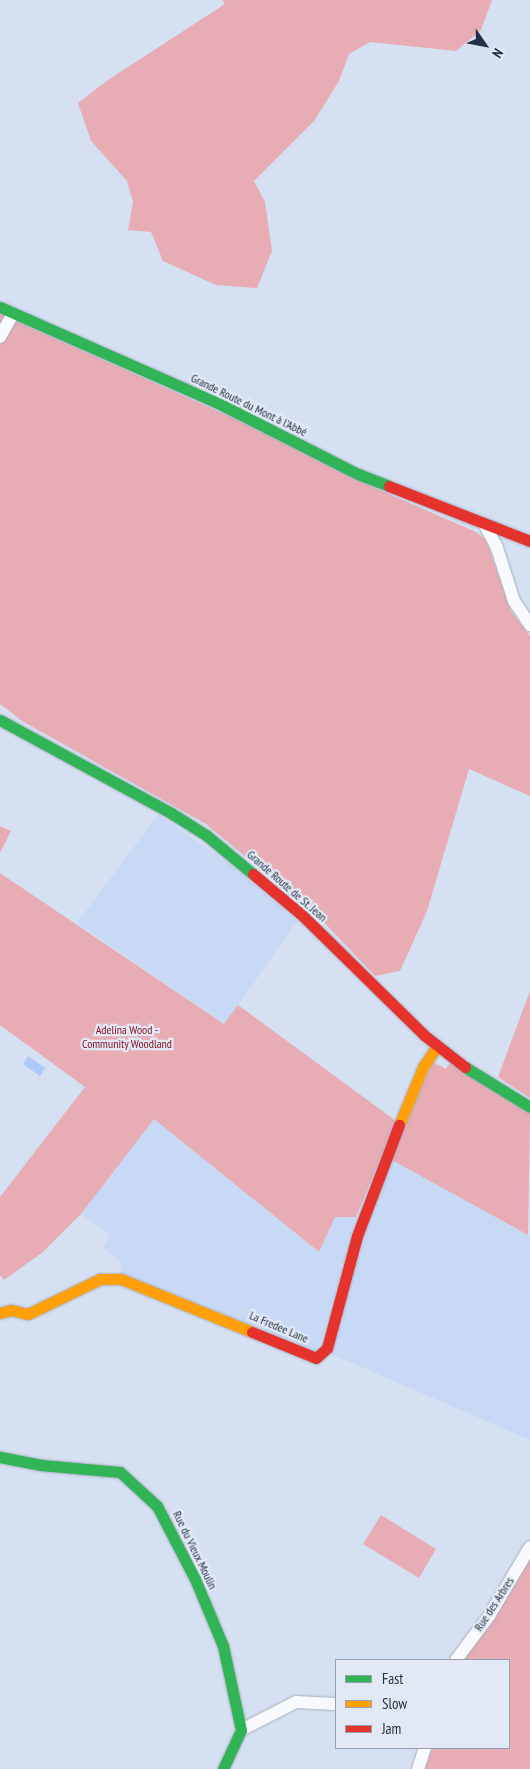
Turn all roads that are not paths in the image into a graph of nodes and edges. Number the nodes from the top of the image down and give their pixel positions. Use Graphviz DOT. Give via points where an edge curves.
graph roads {
  1 [pos="0,308"];
  2 [pos="13,314"];
  3 [pos="0,337"];
  4 [pos="486,527"];
  5 [pos="530,541"];
  6 [pos="530,625"];
  7 [pos="0,720"];
  8 [pos="437,1046"];
  9 [pos="530,1107"];
  10 [pos="0,1313"];
  11 [pos="0,1457"];
  12 [pos="530,1547"];
  13 [pos="457,1659"];
  14 [pos="335,1704"];
  15 [pos="241,1730"];
  16 [pos="425,1749"];
  17 [pos="223,1769"];
  18 [pos="418,1769"];
  1 -- 2 [label="street, Grande Route du Mont à l'Abbé"];
  2 -- 3 [label="street"];
  2 -- 4 [label="street, Grande Route du Mont à l'Abbé" via="218,404 358,474"];
  4 -- 5 [label="street, Grande Route du Mont à l'Abbé"];
  4 -- 6 [label="street" via="497,548 514,601"];
  7 -- 8 [label="street, Grande Route de St. Jean" via="172,813 206,835 303,916"];
  8 -- 9 [label="street, Grande Route de St. Jean"];
  8 -- 10 [label="street, La Fredee Lane" via="423,1067 385,1157 357,1236 327,1348 316,1358 121,1279 100,1279 28,1314 10,1310"];
  11 -- 15 [label="street, Rue du Vieux Moulin" via="41,1465 120,1472 157,1506 195,1579 223,1646"];
  12 -- 13 [label="street, Rue des Arbres" via="489,1616"];
  14 -- 15 [label="street" via="296,1702"];
  15 -- 17 [label="street"];
  16 -- 18 [label="street"];
}
